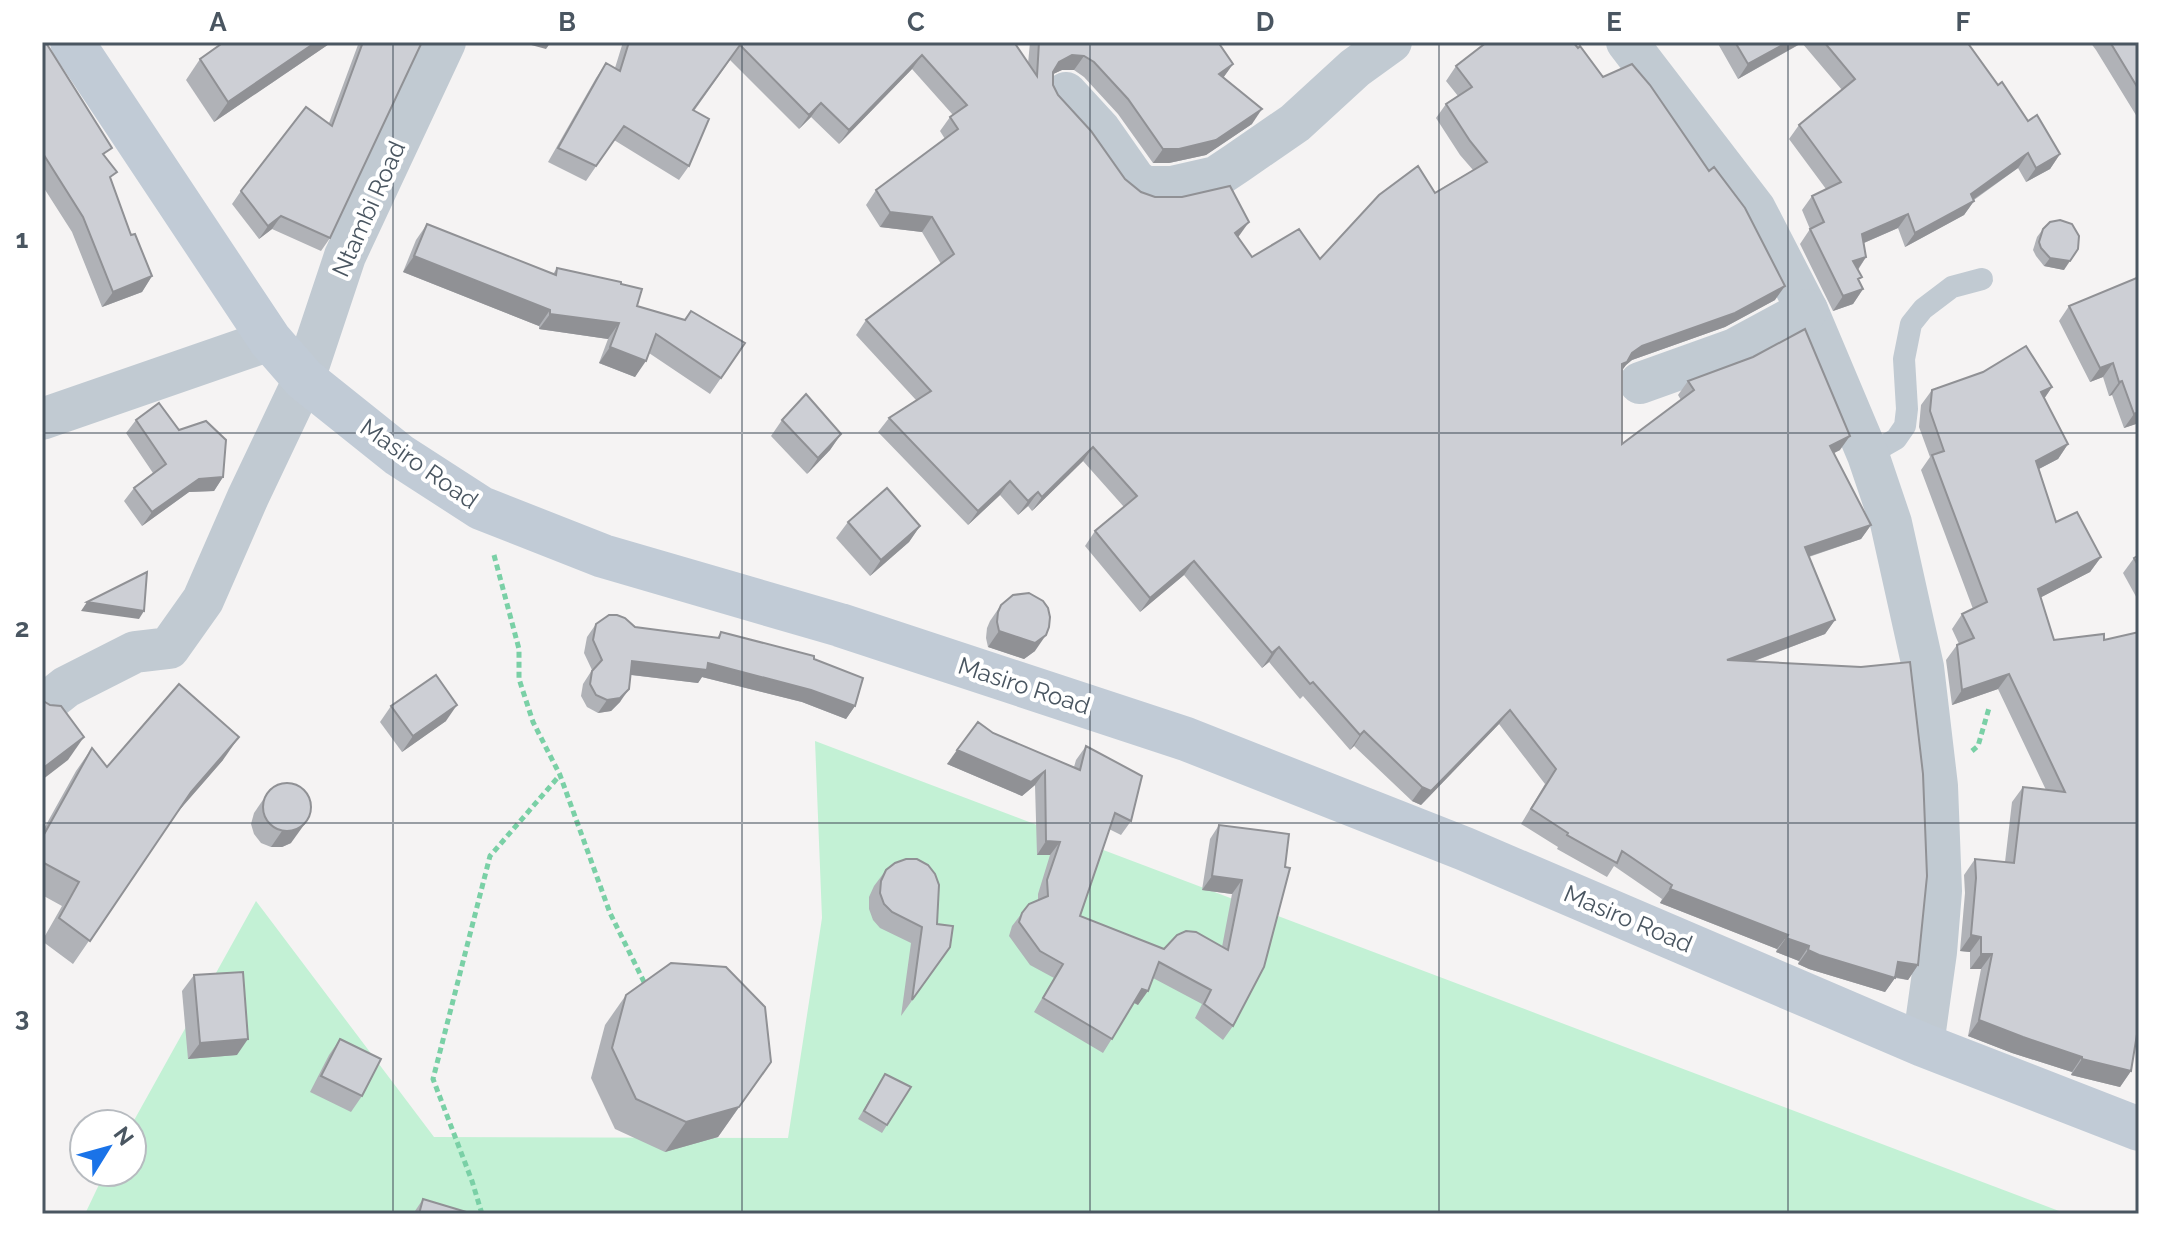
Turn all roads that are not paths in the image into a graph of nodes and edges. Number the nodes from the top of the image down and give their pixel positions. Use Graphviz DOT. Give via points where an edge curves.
graph roads {
  1 [pos="72,42"];
  2 [pos="445,42"];
  3 [pos="1391,42"];
  4 [pos="1627,42"];
  5 [pos="1066,93"];
  6 [pos="1982,279"];
  7 [pos="1807,310"];
  8 [pos="270,340"];
  9 [pos="304,379"];
  10 [pos="1640,383"];
  11 [pos="42,419"];
  12 [pos="1868,455"];
  13 [pos="42,706"];
  14 [pos="1923,1045"];
  15 [pos="2139,1129"];
  1 -- 8 [label="main road, Masiro Road"];
  2 -- 9 [label="street, Ntambi Road" via="345,256"];
  3 -- 5 [label="street" via="1295,123 1216,177 1172,187 1145,187 1135,180"];
  4 -- 7 [label="street" via="1755,209"];
  6 -- 12 [label="lane" via="1952,287 1911,324 1904,359 1905,426 1896,439"];
  7 -- 10 [label="street" via="1735,349"];
  7 -- 12 [label="street"];
  8 -- 9 [label="main road, Masiro Road"];
  8 -- 11 [label="street"];
  9 -- 13 [label="street, Ntambi Road" via="203,600 169,648 135,652 66,687"];
  9 -- 14 [label="main road, Masiro Road" via="399,455 481,508 603,556 840,625 1186,739 1465,849"];
  12 -- 14 [label="street" via="1891,523 1923,667 1937,786 1941,891"];
  14 -- 15 [label="main road, Masiro Road"];
}
